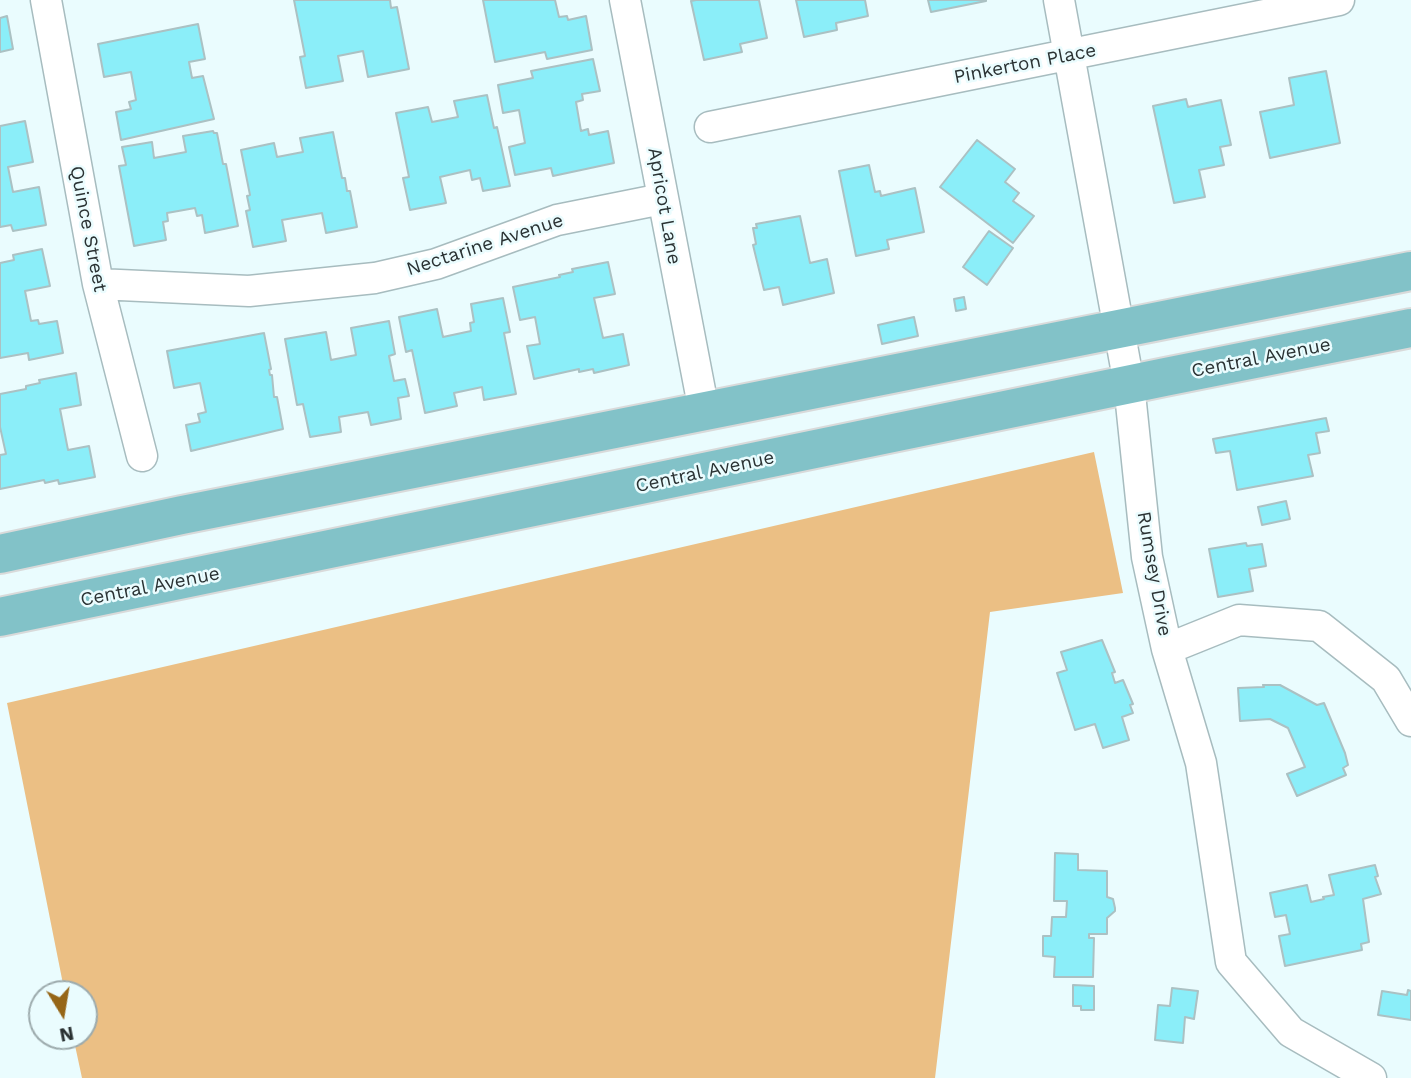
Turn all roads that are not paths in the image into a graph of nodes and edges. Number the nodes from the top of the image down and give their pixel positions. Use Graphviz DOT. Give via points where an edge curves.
graph roads {
  1 [pos="46,0"];
  2 [pos="625,0"];
  3 [pos="1059,0"];
  4 [pos="1339,0"];
  5 [pos="1069,56"];
  6 [pos="710,127"];
  7 [pos="662,199"];
  8 [pos="1411,271"];
  9 [pos="98,284"];
  10 [pos="1411,328"];
  11 [pos="1118,330"];
  12 [pos="1129,384"];
  13 [pos="704,411"];
  14 [pos="142,456"];
  15 [pos="0,554"];
  16 [pos="0,617"];
  17 [pos="1167,649"];
  18 [pos="1411,720"];
  19 [pos="1371,1078"];
  1 -- 9 [label="street, Quince Street"];
  2 -- 7 [label="street, Apricot Lane"];
  3 -- 5 [label="street, Rumsey Drive"];
  4 -- 5 [label="street, Pinkerton Place"];
  5 -- 6 [label="street, Pinkerton Place"];
  5 -- 11 [label="street, Rumsey Drive"];
  7 -- 9 [label="street, Nectarine Avenue" via="557,220 436,264 375,278 249,291"];
  7 -- 13 [label="street, Apricot Lane"];
  8 -- 11 [label="main road"];
  9 -- 14 [label="street, Quince Street"];
  10 -- 12 [label="main road, Central Avenue"];
  11 -- 12 [label="street, Rumsey Drive"];
  11 -- 13 [label="main road"];
  12 -- 16 [label="main road, Central Avenue"];
  12 -- 17 [label="street, Rumsey Drive" via="1147,557"];
  13 -- 15 [label="main road"];
  17 -- 18 [label="street" via="1239,620 1319,626 1386,679"];
  17 -- 19 [label="street, Rumsey Drive" via="1201,763 1231,962 1292,1032"];
}
